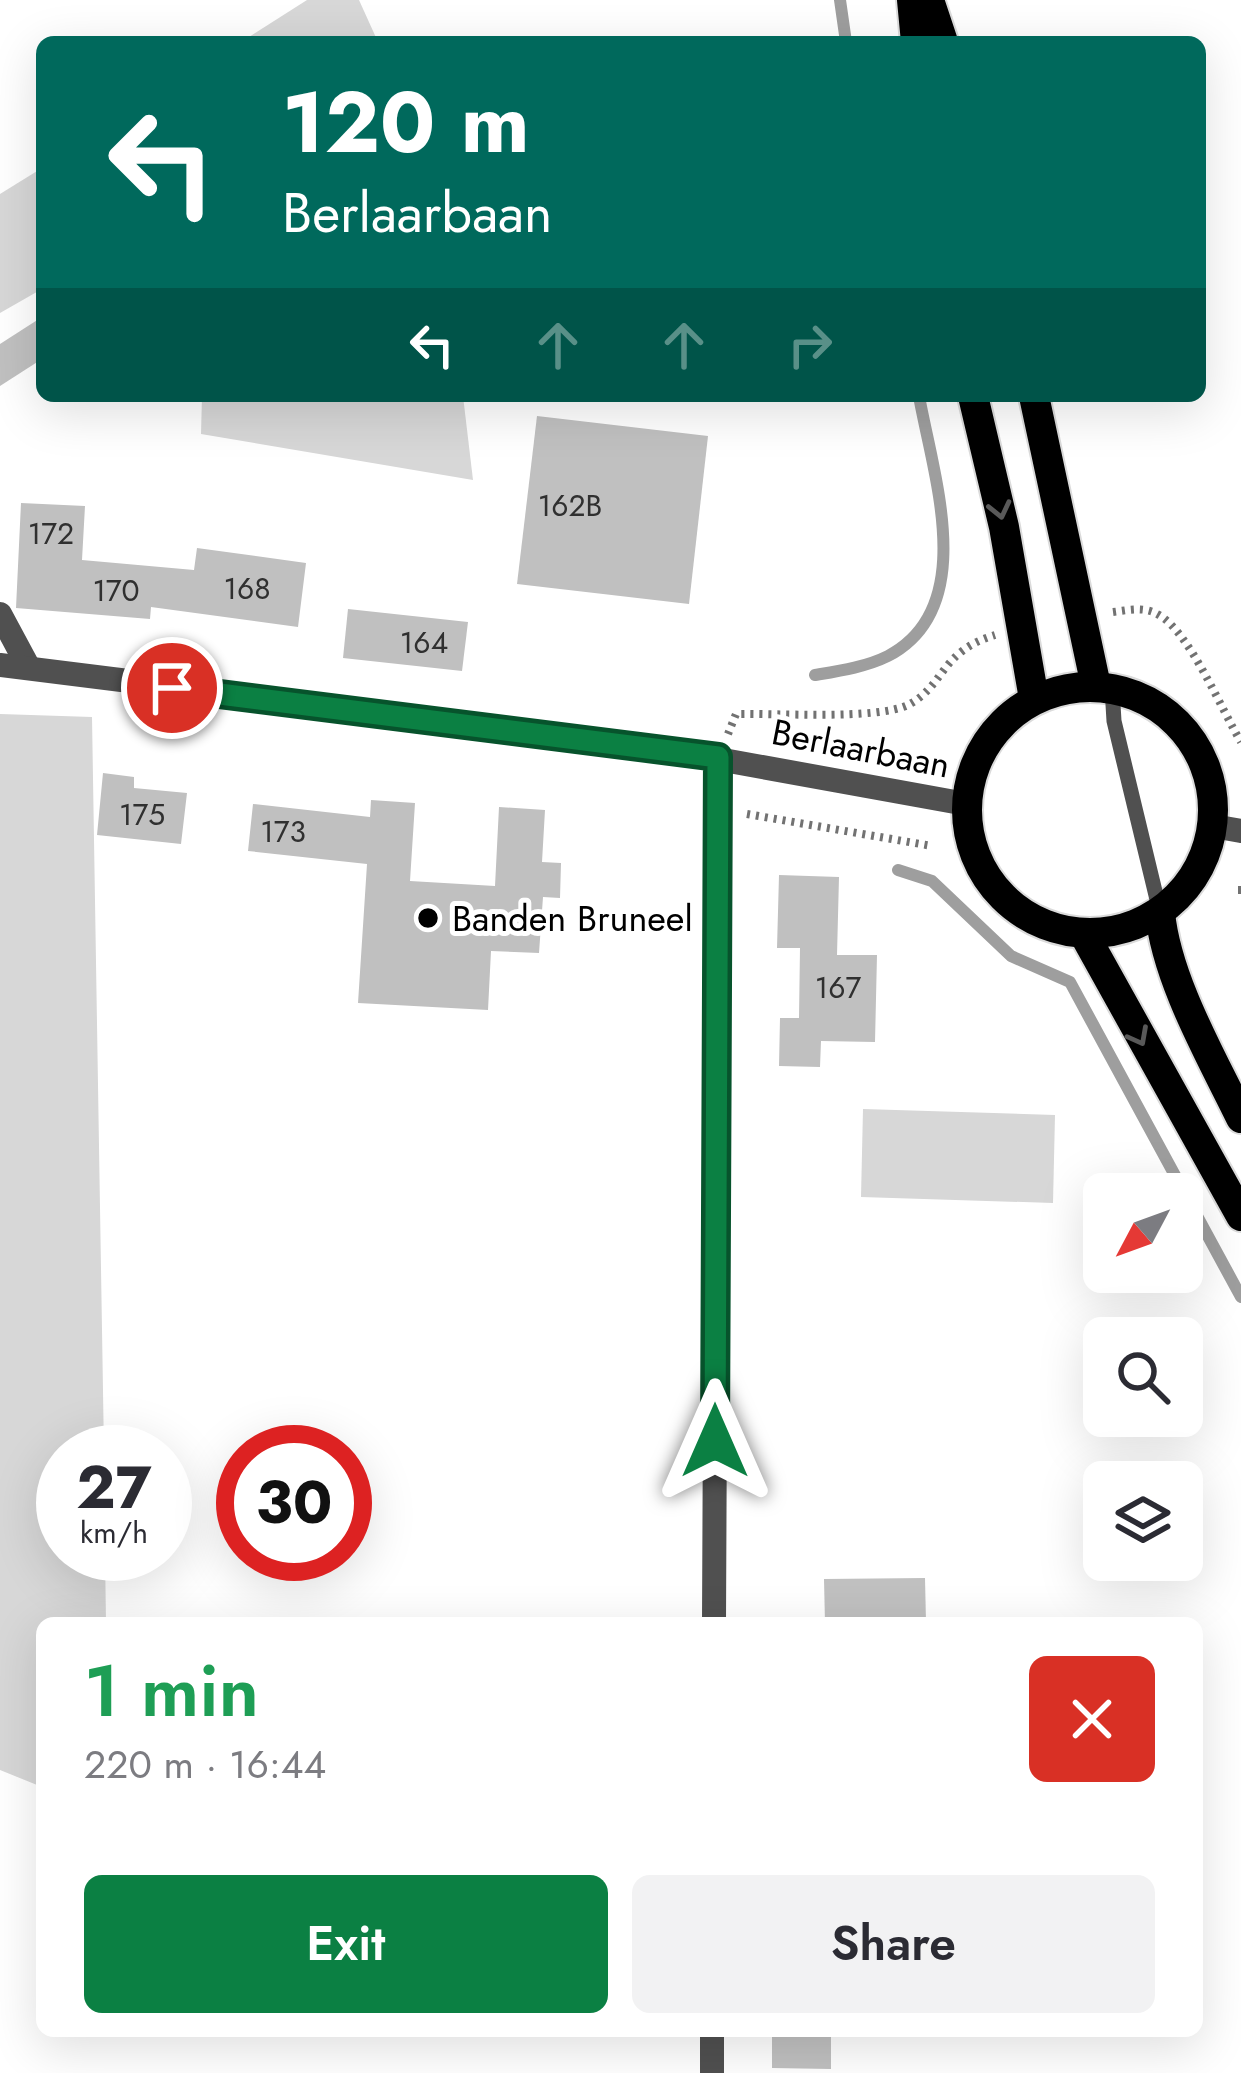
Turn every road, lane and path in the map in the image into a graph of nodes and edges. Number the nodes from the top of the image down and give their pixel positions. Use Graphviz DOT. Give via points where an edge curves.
graph roads {
  1 [pos="911,0"];
  2 [pos="929,0"];
  3 [pos="915,36"];
  4 [pos="941,36"];
  5 [pos="974,402"];
  6 [pos="1035,402"];
  7 [pos="1106,613"];
  8 [pos="0,614"];
  9 [pos="996,634"];
  10 [pos="0,665"];
  11 [pos="29,668"];
  12 [pos="1104,687"];
  13 [pos="1034,699"];
  14 [pos="1241,742"];
  15 [pos="718,757"];
  16 [pos="966,804"];
  17 [pos="737,812"];
  18 [pos="1227,828"];
  19 [pos="932,846"];
  20 [pos="1160,912"];
  21 [pos="1084,934"];
  22 [pos="1241,1118"];
  23 [pos="1241,1216"];
  24 [pos="714,1617"];
  25 [pos="712,2037"];
  26 [pos="712,2073"];
  1 -- 3 [label="main road"];
  2 -- 4 [label="main road"];
  5 -- 13 [label="main road, one-way"];
  6 -- 12 [label="main road"];
  7 -- 14 [label="path" via="1140,608 1162,616"];
  8 -- 11 [label="street"];
  9 -- 15 [label="path" via="964,644 908,704 736,714"];
  10 -- 11 [label="street, Berlaarbaan"];
  11 -- 15 [label="street, Berlaarbaan"];
  12 -- 13 [label="main road"];
  12 -- 18 [label="main road" via="1156,706 1190,737"];
  12 -- 20 [label="lane"];
  13 -- 16 [label="main road" via="986,741"];
  15 -- 16 [label="street, Berlaarbaan"];
  15 -- 24 [label="street"];
  16 -- 21 [label="main road" via="974,852 999,893 1037,922"];
  17 -- 19 [label="path"];
  18 -- 20 [label="main road"];
  20 -- 21 [label="main road" via="1113,932"];
  20 -- 22 [label="main road" via="1202,1038"];
  21 -- 23 [label="main road, one-way"];
  25 -- 26 [label="street"];
}
